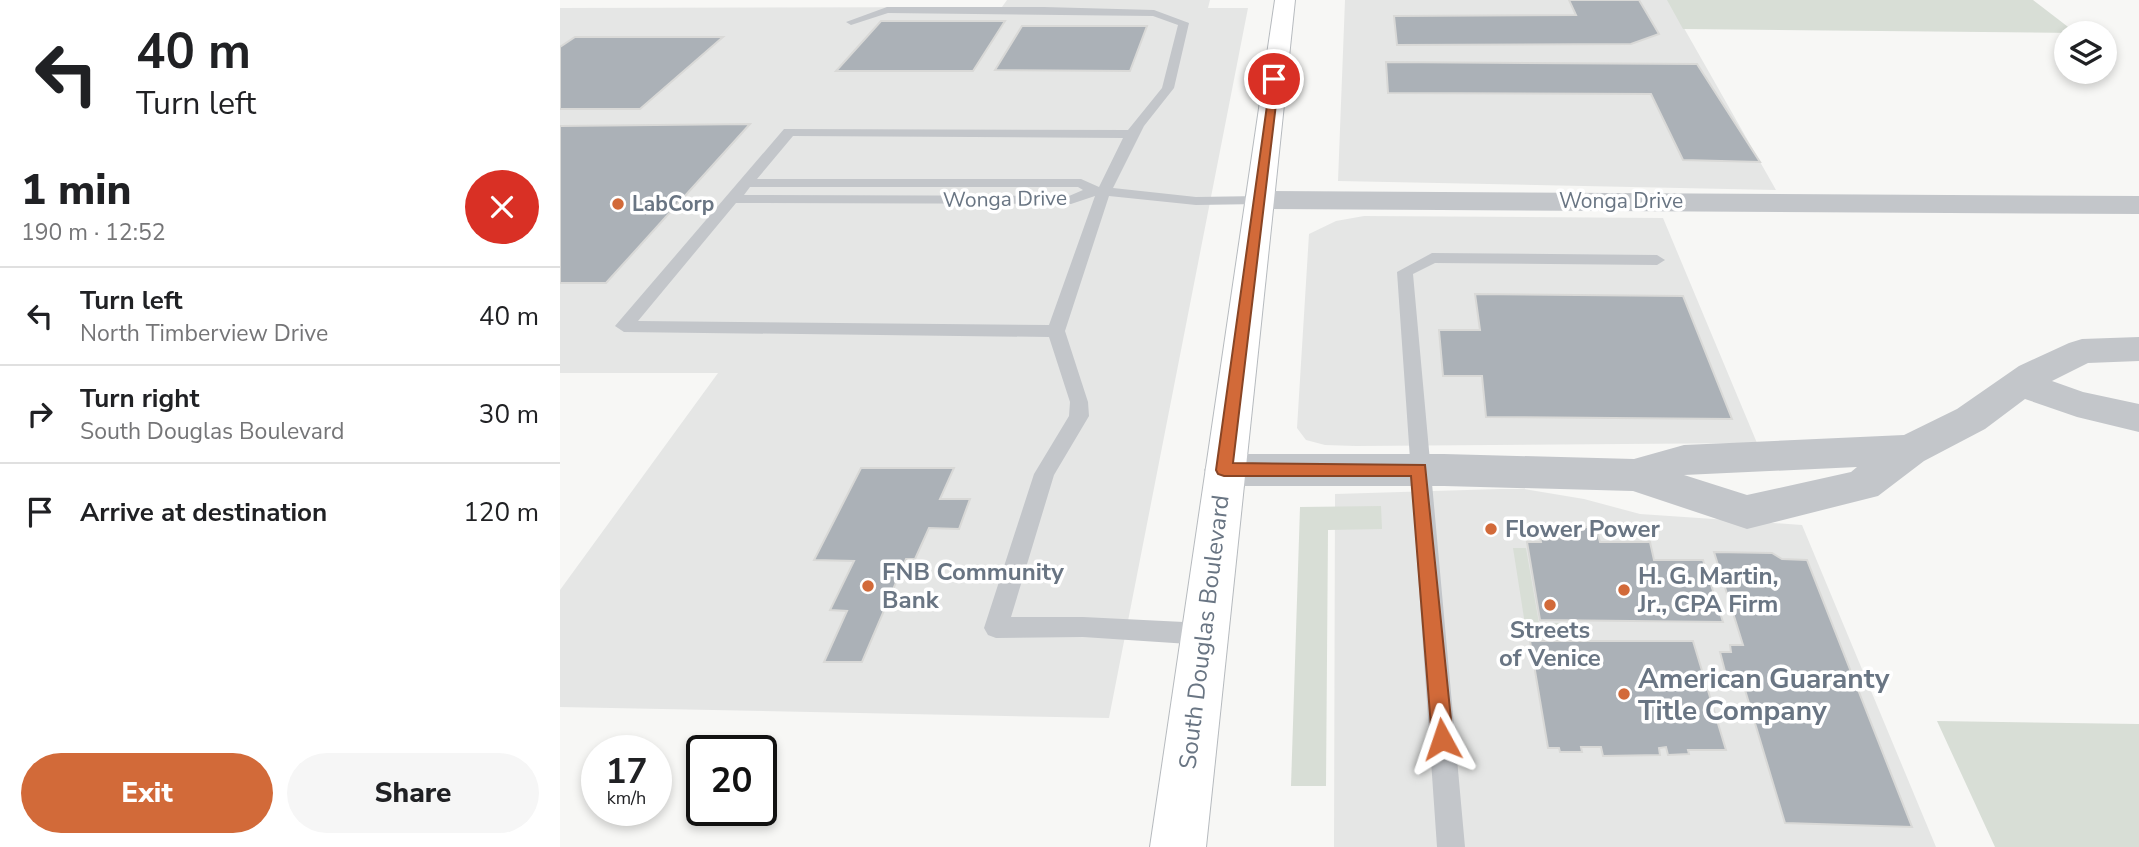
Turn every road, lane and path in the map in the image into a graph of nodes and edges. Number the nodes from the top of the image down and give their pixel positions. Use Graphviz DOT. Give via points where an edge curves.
graph roads {
  1 [pos="1285,0"];
  2 [pos="851,22"];
  3 [pos="1133,134"];
  4 [pos="746,183"];
  5 [pos="1099,191"];
  6 [pos="733,199"];
  7 [pos="1260,201"];
  8 [pos="2139,205"];
  9 [pos="1657,260"];
  10 [pos="1056,331"];
  11 [pos="2139,349"];
  12 [pos="2020,383"];
  13 [pos="2139,418"];
  14 [pos="1910,450"];
  15 [pos="1224,470"];
  16 [pos="1419,470"];
  17 [pos="1634,475"];
  18 [pos="1204,634"];
  19 [pos="1178,847"];
  20 [pos="1451,847"];
  1 -- 7 [label="main road, South Douglas Boulevard"];
  2 -- 3 [label="lane" via="887,10 1031,10 1154,13 1184,23 1167,90"];
  3 -- 4 [label="lane" via="789,132"];
  3 -- 5 [label="lane"];
  4 -- 5 [label="lane, Wonga Drive" via="1081,183"];
  4 -- 6 [label="lane"];
  5 -- 6 [label="lane, Wonga Drive" via="1071,200"];
  5 -- 7 [label="lane, Wonga Drive" via="1196,201"];
  5 -- 10 [label="lane"];
  6 -- 10 [label="lane" via="624,326"];
  7 -- 8 [label="street, Wonga Drive"];
  7 -- 15 [label="main road, South Douglas Boulevard"];
  9 -- 16 [label="lane" via="1432,258 1405,272"];
  10 -- 18 [label="lane" via="1079,402 1079,416 1044,474 996,628 1083,627"];
  11 -- 12 [label="street" via="2082,351"];
  12 -- 13 [label="street" via="2077,404"];
  12 -- 14 [label="street" via="1971,419"];
  14 -- 17 [label="street" via="1684,460"];
  14 -- 17 [label="street" via="1863,485 1747,512"];
  15 -- 16 [label="street"];
  15 -- 18 [label="main road, South Douglas Boulevard"];
  16 -- 17 [label="street"];
  16 -- 20 [label="lane"];
  18 -- 19 [label="main road, South Douglas Boulevard"];
}
